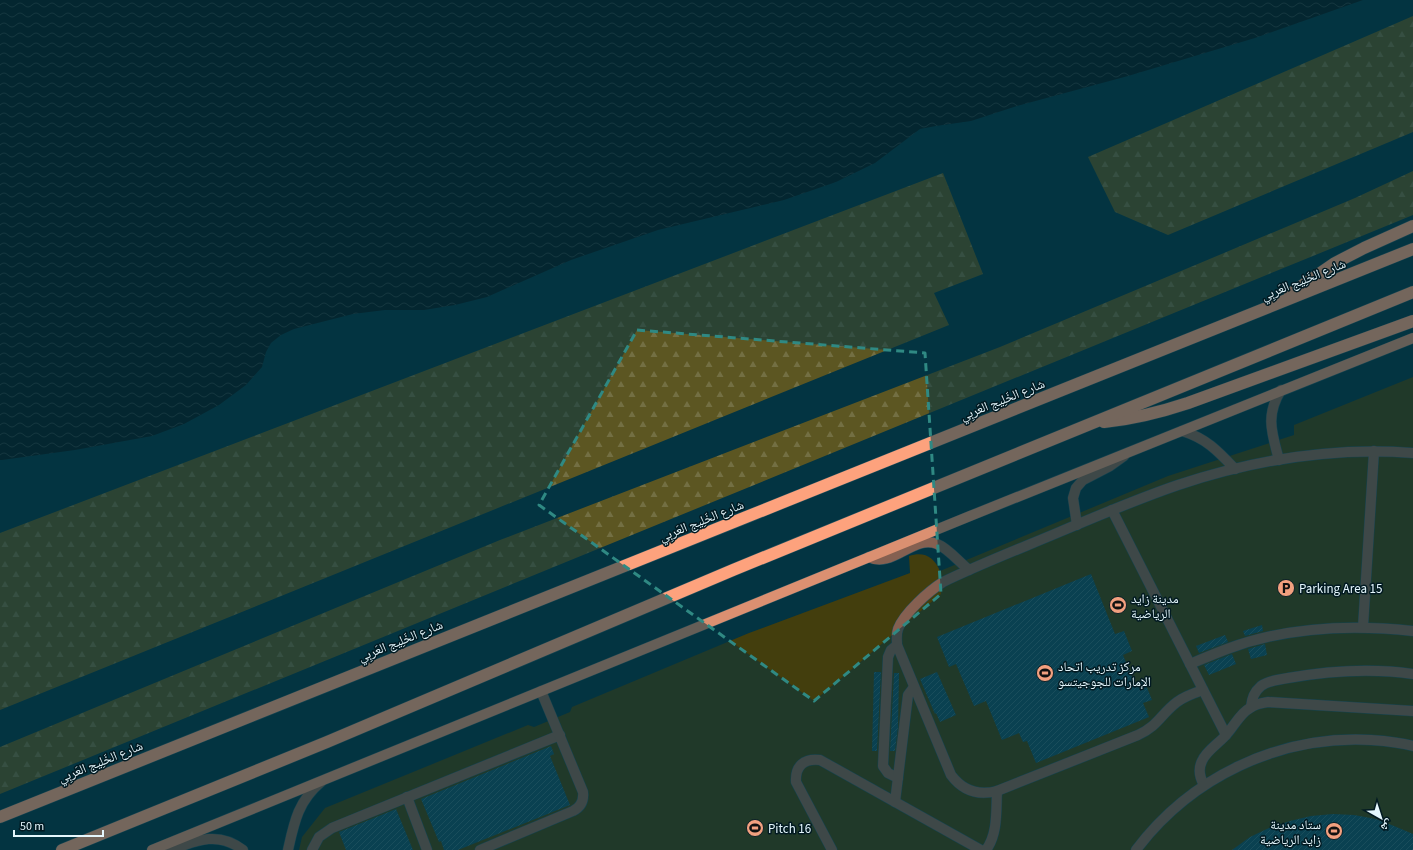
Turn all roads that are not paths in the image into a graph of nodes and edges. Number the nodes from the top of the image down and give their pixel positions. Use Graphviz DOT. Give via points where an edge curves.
graph roads {
  1 [pos="1413,226"];
  2 [pos="1413,249"];
  3 [pos="1413,292"];
  4 [pos="1278,304"];
  5 [pos="1413,321"];
  6 [pos="1413,338"];
  7 [pos="1281,390"];
  8 [pos="1089,424"];
  9 [pos="1182,431"];
  10 [pos="1374,451"];
  11 [pos="1129,452"];
  12 [pos="1413,453"];
  13 [pos="1279,460"];
  14 [pos="1235,469"];
  15 [pos="1112,510"];
  16 [pos="1078,525"];
  17 [pos="869,557"];
  18 [pos="969,570"];
  19 [pos="1363,627"];
  20 [pos="1413,631"];
  21 [pos="897,645"];
  22 [pos="1190,664"];
  23 [pos="1413,674"];
  24 [pos="914,687"];
  25 [pos="1203,690"];
  26 [pos="542,691"];
  27 [pos="1251,707"];
  28 [pos="1413,711"];
  29 [pos="560,735"];
  30 [pos="1226,735"];
  31 [pos="1413,746"];
  32 [pos="898,778"];
  33 [pos="324,780"];
  34 [pos="1204,785"];
  35 [pos="997,791"];
  36 [pos="407,797"];
  37 [pos="895,802"];
  38 [pos="0,817"];
  39 [pos="62,850"];
  40 [pos="152,850"];
  41 [pos="171,850"];
  42 [pos="243,850"];
  43 [pos="288,850"];
  44 [pos="312,850"];
  45 [pos="427,850"];
  46 [pos="480,850"];
  47 [pos="832,850"];
  48 [pos="981,850"];
  49 [pos="986,850"];
  50 [pos="1136,850"];
  1 -- 4 [label="highway" via="1335,263"];
  2 -- 4 [label="highway, شارع الخَلِيج العَربِي"];
  3 -- 8 [label="highway"];
  4 -- 38 [label="highway, شارع الخَلِيج العَربِي"];
  5 -- 8 [label="highway" via="1188,403 1124,420"];
  6 -- 7 [label="main road"];
  7 -- 9 [label="main road"];
  7 -- 13 [label="street" via="1273,406 1270,423"];
  8 -- 39 [label="highway"];
  9 -- 11 [label="main road"];
  9 -- 14 [label="street" via="1208,442"];
  10 -- 12 [label="street"];
  10 -- 13 [label="street" via="1316,454"];
  10 -- 19 [label="street"];
  11 -- 16 [label="street" via="1079,484 1073,498"];
  11 -- 17 [label="main road"];
  13 -- 14 [label="street"];
  14 -- 15 [label="street" via="1178,485"];
  15 -- 16 [label="street"];
  15 -- 22 [label="street"];
  16 -- 18 [label="street"];
  17 -- 18 [label="street" via="876,560 885,559 920,544 932,542 941,546"];
  17 -- 26 [label="main road"];
  18 -- 21 [label="street" via="943,582 921,600 898,630"];
  19 -- 20 [label="street"];
  19 -- 22 [label="street" via="1323,628 1278,635 1227,649"];
  21 -- 24 [label="street"];
  21 -- 32 [label="street" via="888,657 883,766 888,773"];
  22 -- 25 [label="street"];
  23 -- 27 [label="street" via="1382,671 1338,672 1270,681 1252,697"];
  24 -- 32 [label="street" via="908,695"];
  24 -- 35 [label="street" via="956,781 961,786 982,794"];
  25 -- 30 [label="street"];
  25 -- 35 [label="street" via="1178,701 1145,732"];
  26 -- 29 [label="street"];
  26 -- 33 [label="main road"];
  27 -- 28 [label="street" via="1268,702"];
  27 -- 30 [label="street"];
  29 -- 36 [label="street"];
  29 -- 46 [label="street" via="583,792 580,805 573,812"];
  30 -- 34 [label="street" via="1202,761 1200,776"];
  31 -- 34 [label="street" via="1388,741 1348,740 1297,746 1238,766"];
  32 -- 37 [label="street"];
  33 -- 40 [label="main road"];
  33 -- 43 [label="street" via="310,793 299,809"];
  34 -- 50 [label="street" via="1163,818"];
  35 -- 49 [label="street" via="995,831"];
  36 -- 44 [label="street" via="327,830 319,837"];
  36 -- 45 [label="street"];
  37 -- 47 [label="street" via="820,760 813,759 801,764 796,782"];
  37 -- 48 [label="street"];
  41 -- 42 [label="street" via="207,839 225,840"];
}
